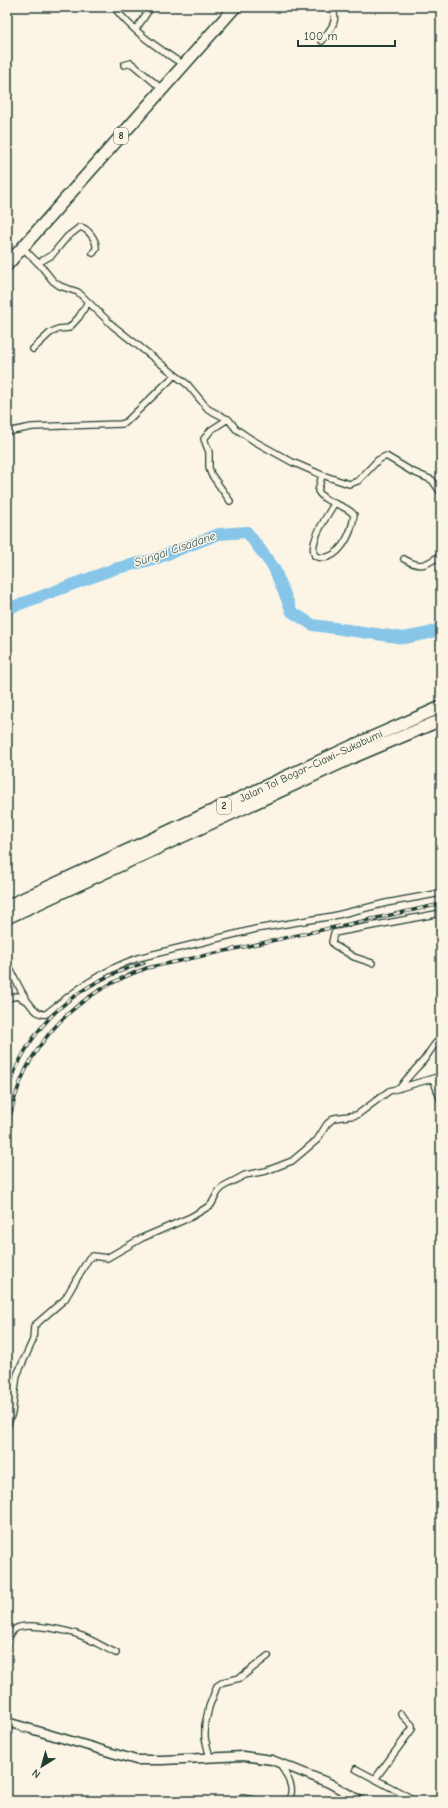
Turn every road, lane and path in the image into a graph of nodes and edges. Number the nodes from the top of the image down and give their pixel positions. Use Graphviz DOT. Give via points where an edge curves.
graph roads {
  1 [pos="114,7"];
  2 [pos="151,7"];
  3 [pos="235,7"];
  4 [pos="331,7"];
  5 [pos="136,29"];
  6 [pos="322,41"];
  7 [pos="124,65"];
  8 [pos="184,65"];
  9 [pos="163,90"];
  10 [pos="23,248"];
  11 [pos="93,253"];
  12 [pos="38,263"];
  13 [pos="7,265"];
  14 [pos="88,302"];
  15 [pos="32,349"];
  16 [pos="175,375"];
  17 [pos="228,419"];
  18 [pos="7,432"];
  19 [pos="322,475"];
  20 [pos="441,493"];
  21 [pos="230,501"];
  22 [pos="334,504"];
  23 [pos="441,555"];
  24 [pos="404,559"];
  25 [pos="441,708"];
  26 [pos="441,720"];
  27 [pos="441,894"];
  28 [pos="7,906"];
  29 [pos="441,913"];
  30 [pos="7,918"];
  31 [pos="372,963"];
  32 [pos="8,965"];
  33 [pos="7,998"];
  34 [pos="27,1001"];
  35 [pos="441,1038"];
  36 [pos="441,1076"];
  37 [pos="433,1079"];
  38 [pos="400,1088"];
  39 [pos="441,1101"];
  40 [pos="9,1412"];
  41 [pos="7,1426"];
  42 [pos="7,1643"];
  43 [pos="116,1653"];
  44 [pos="268,1656"];
  45 [pos="401,1714"];
  46 [pos="7,1722"];
  47 [pos="210,1758"];
  48 [pos="280,1763"];
  49 [pos="356,1769"];
  50 [pos="376,1779"];
  51 [pos="231,1801"];
  52 [pos="260,1801"];
  53 [pos="287,1801"];
  54 [pos="362,1801"];
  55 [pos="412,1801"];
  1 -- 5 [label="street"];
  2 -- 5 [label="street"];
  3 -- 8 [label="highway, 8"];
  4 -- 6 [label="street" via="335,14 334,24"];
  5 -- 8 [label="street"];
  7 -- 9 [label="street" via="131,63"];
  8 -- 9 [label="highway, 8"];
  9 -- 10 [label="highway, 8"];
  10 -- 12 [label="street"];
  10 -- 13 [label="highway, 8"];
  11 -- 12 [label="street" via="96,250 95,242 86,229 80,227 67,237 52,255"];
  12 -- 14 [label="street" via="56,284 76,290"];
  14 -- 15 [label="street" via="69,328 50,334"];
  14 -- 16 [label="street" via="112,325"];
  16 -- 17 [label="street" via="191,388 208,409"];
  16 -- 18 [label="street" via="125,423 32,427"];
  17 -- 19 [label="street" via="236,429 254,441"];
  17 -- 21 [label="street" via="210,430 204,439 209,452 211,474"];
  19 -- 20 [label="street" via="354,483 378,460 386,456 432,480"];
  19 -- 22 [label="street" via="318,491 324,499"];
  22 -- 22 [label="street" via="314,541 312,552 320,558 328,557 338,550 347,538 353,522 354,515 351,511"];
  23 -- 24 [label="street" via="421,566"];
  25 -- 28 [label="highway, Jalan Tol Bogor–Ciawi–Sukabumi / 2" via="352,746"];
  26 -- 30 [label="highway, Jalan Tol Bogor–Ciawi–Sukabumi / 2" via="356,756"];
  27 -- 34 [label="street" via="241,932 138,958 95,977 46,1014 36,1011"];
  29 -- 31 [label="street" via="334,933 334,945 354,957"];
  32 -- 34 [label="street"];
  33 -- 34 [label="street" via="18,996"];
  35 -- 38 [label="street"];
  36 -- 37 [label="street"];
  37 -- 38 [label="street"];
  37 -- 39 [label="street"];
  38 -- 40 [label="street" via="386,1093 356,1114 332,1120 317,1140 292,1161 245,1175 224,1186 211,1205 196,1215 142,1238 107,1258 89,1258 65,1299 34,1326 33,1340 17,1375"];
  40 -- 41 [label="street"];
  42 -- 43 [label="street" via="17,1628 42,1627 75,1634"];
  44 -- 47 [label="street" via="240,1678 222,1682 217,1686 205,1725 206,1745"];
  45 -- 50 [label="street" via="412,1725 412,1729"];
  46 -- 47 [label="street" via="132,1759 150,1761"];
  47 -- 48 [label="street" via="253,1757"];
  48 -- 53 [label="street" via="291,1787 292,1793"];
  48 -- 54 [label="street" via="329,1783"];
  49 -- 50 [label="street"];
  50 -- 55 [label="street"];
  51 -- 52 [label="street" via="242,1798"];
}
